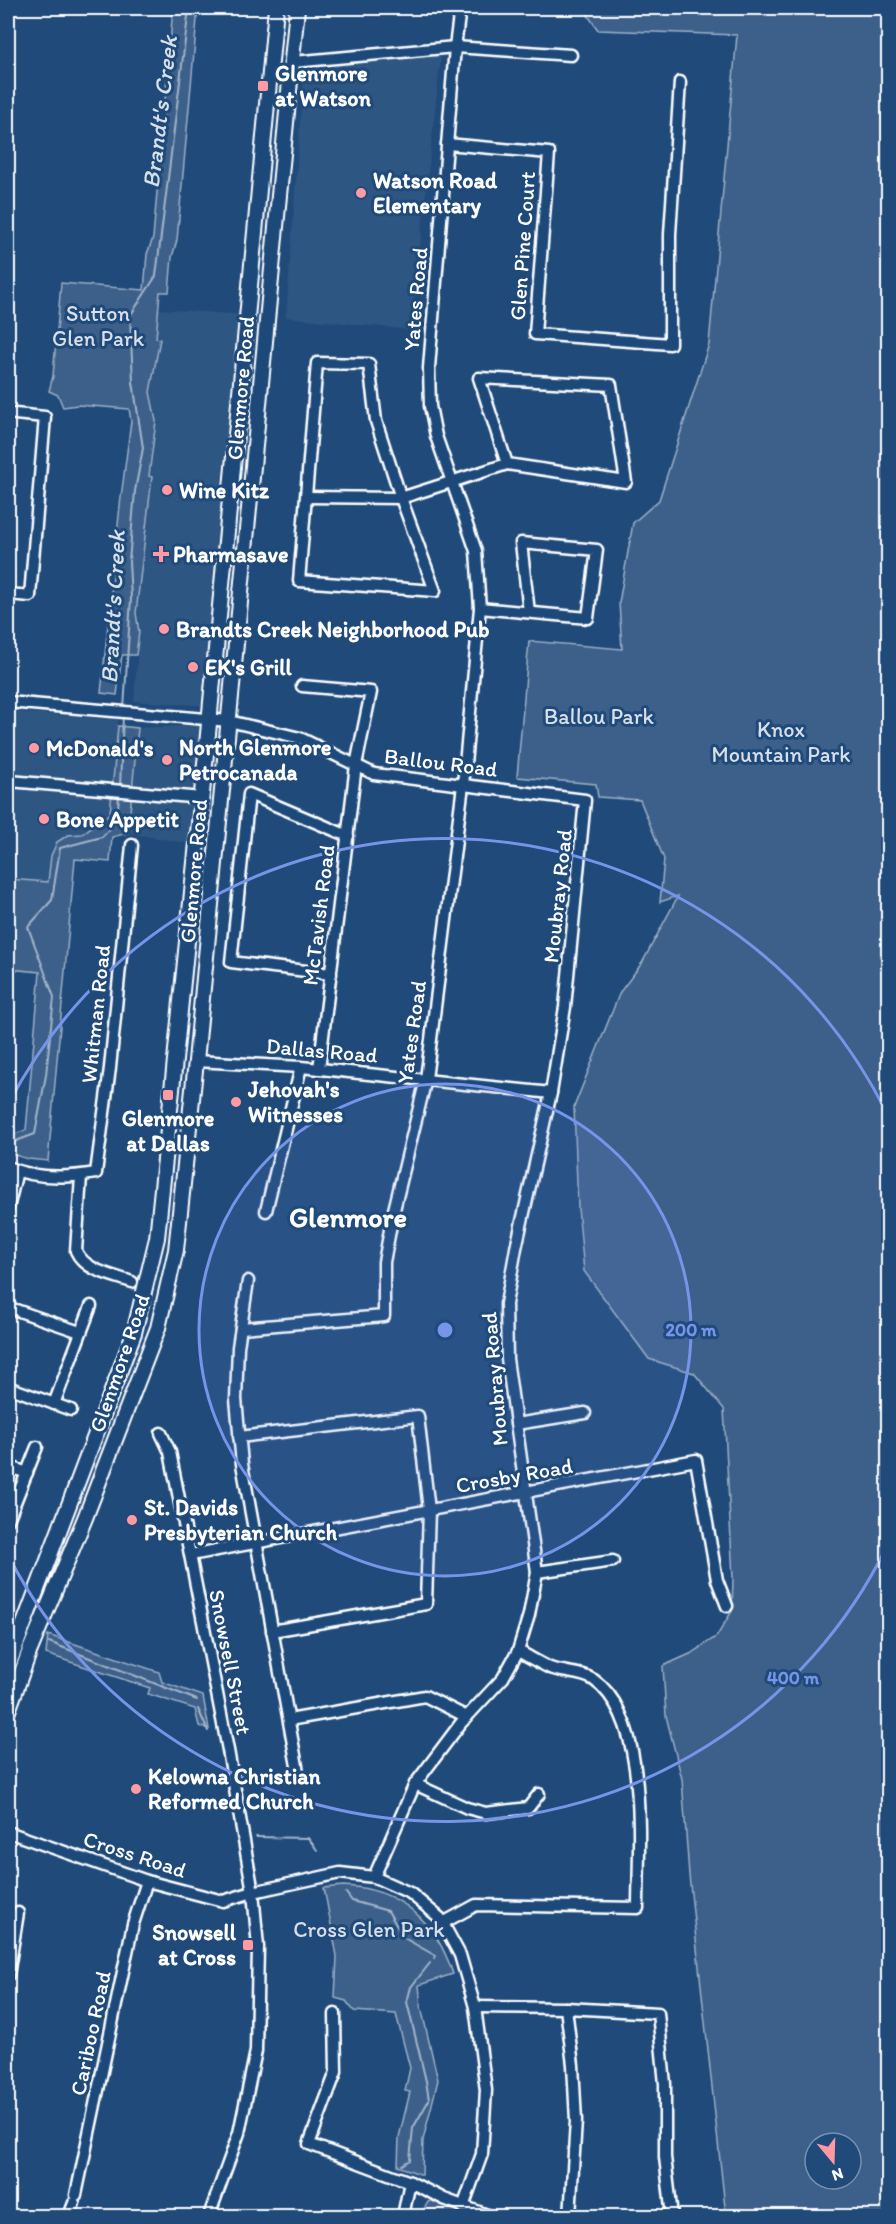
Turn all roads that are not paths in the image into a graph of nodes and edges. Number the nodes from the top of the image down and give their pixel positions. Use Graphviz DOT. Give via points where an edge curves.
graph roads {
  1 [pos="276,8"];
  2 [pos="297,8"];
  3 [pos="460,8"];
  4 [pos="454,47"];
  5 [pos="571,55"];
  6 [pos="292,62"];
  7 [pos="680,82"];
  8 [pos="447,144"];
  9 [pos="15,414"];
  10 [pos="507,464"];
  11 [pos="452,483"];
  12 [pos="307,497"];
  13 [pos="401,498"];
  14 [pos="8,594"];
  15 [pos="480,608"];
  16 [pos="529,612"];
  17 [pos="302,686"];
  18 [pos="8,702"];
  19 [pos="209,720"];
  20 [pos="229,721"];
  21 [pos="356,765"];
  22 [pos="10,781"];
  23 [pos="463,785"];
  24 [pos="201,798"];
  25 [pos="585,800"];
  26 [pos="348,836"];
  27 [pos="132,844"];
  28 [pos="331,975"];
  29 [pos="196,1061"];
  30 [pos="301,1067"];
  31 [pos="319,1069"];
  32 [pos="426,1079"];
  33 [pos="551,1094"];
  34 [pos="12,1169"];
  35 [pos="81,1176"];
  36 [pos="8,1208"];
  37 [pos="266,1211"];
  38 [pos="248,1281"];
  39 [pos="132,1282"];
  40 [pos="91,1306"];
  41 [pos="8,1310"];
  42 [pos="241,1328"];
  43 [pos="80,1332"];
  44 [pos="8,1387"];
  45 [pos="54,1404"];
  46 [pos="71,1410"];
  47 [pos="585,1413"];
  48 [pos="516,1424"];
  49 [pos="161,1433"];
  50 [pos="239,1437"];
  51 [pos="37,1447"];
  52 [pos="8,1466"];
  53 [pos="27,1473"];
  54 [pos="526,1493"];
  55 [pos="429,1510"];
  56 [pos="8,1520"];
  57 [pos="256,1544"];
  58 [pos="191,1555"];
  59 [pos="613,1561"];
  60 [pos="537,1572"];
  61 [pos="727,1606"];
  62 [pos="272,1631"];
  63 [pos="518,1651"];
  64 [pos="8,1666"];
  65 [pos="8,1711"];
  66 [pos="466,1718"];
  67 [pos="289,1720"];
  68 [pos="299,1777"];
  69 [pos="415,1784"];
  70 [pos="538,1794"];
  71 [pos="8,1832"];
  72 [pos="374,1877"];
  73 [pos="147,1881"];
  74 [pos="253,1892"];
  75 [pos="18,1913"];
  76 [pos="443,1923"];
  77 [pos="8,1975"];
  78 [pos="475,2007"];
  79 [pos="566,2008"];
  80 [pos="335,2014"];
  81 [pos="410,2182"];
  82 [pos="463,2207"];
  83 [pos="69,2217"];
  84 [pos="209,2217"];
  85 [pos="403,2217"];
  86 [pos="490,2217"];
  87 [pos="570,2217"];
  88 [pos="672,2217"];
  1 -- 19 [label="main road, Glenmore Road"];
  2 -- 6 [label="main road, Glenmore Road"];
  3 -- 4 [label="street, Yates Road"];
  4 -- 5 [label="street"];
  4 -- 6 [label="street"];
  4 -- 8 [label="street, Yates Road"];
  6 -- 20 [label="main road, Glenmore Road"];
  7 -- 8 [label="street, Glen Pine Court" via="670,234 670,345 535,334 549,153"];
  8 -- 11 [label="street, Yates Road" via="429,368 430,406"];
  9 -- 14 [label="street" via="45,417 30,596"];
  10 -- 10 [label="street" via="626,482 611,385 479,378"];
  10 -- 11 [label="street"];
  11 -- 13 [label="street"];
  11 -- 15 [label="street, Yates Road" via="476,551"];
  12 -- 13 [label="street"];
  12 -- 13 [label="street" via="299,581 435,591"];
  12 -- 13 [label="street" via="317,363 369,364 376,421"];
  15 -- 16 [label="street"];
  15 -- 23 [label="street, Yates Road"];
  16 -- 16 [label="street" via="588,618 597,550 521,543"];
  17 -- 21 [label="street, McTavish Road" via="371,692"];
  18 -- 19 [label="street, Ballou Road"];
  19 -- 20 [label="street, Ballou Road"];
  19 -- 24 [label="main road, Glenmore Road"];
  20 -- 21 [label="street, Ballou Road" via="300,738"];
  20 -- 29 [label="main road, Glenmore Road"];
  21 -- 23 [label="street, Ballou Road" via="374,774"];
  21 -- 26 [label="street, McTavish Road"];
  22 -- 24 [label="street"];
  23 -- 25 [label="street, Ballou Road"];
  23 -- 32 [label="street, Yates Road"];
  24 -- 64 [label="main road, Glenmore Road" via="157,1238 134,1333"];
  25 -- 33 [label="street, Moubray Road" via="565,1007"];
  26 -- 28 [label="street, McTavish Road"];
  26 -- 28 [label="street" via="249,794 231,962"];
  27 -- 35 [label="street, Whitman Road" via="96,1173"];
  28 -- 31 [label="street, McTavish Road"];
  29 -- 30 [label="street, Dallas Road"];
  29 -- 65 [label="main road, Glenmore Road" via="176,1250 158,1328"];
  30 -- 31 [label="street, Dallas Road"];
  30 -- 37 [label="street"];
  31 -- 32 [label="street, Dallas Road"];
  32 -- 33 [label="street, Dallas Road"];
  32 -- 42 [label="street, Yates Road" via="384,1262 384,1316"];
  33 -- 48 [label="street, Moubray Road" via="506,1304 507,1359"];
  34 -- 35 [label="street" via="43,1176"];
  34 -- 36 [label="street"];
  35 -- 39 [label="street" via="76,1251 89,1267"];
  38 -- 42 [label="street"];
  40 -- 43 [label="street"];
  41 -- 43 [label="street"];
  42 -- 50 [label="street" via="236,1399"];
  43 -- 45 [label="street"];
  44 -- 45 [label="street"];
  45 -- 46 [label="street"];
  47 -- 48 [label="street"];
  48 -- 54 [label="street, Moubray Road"];
  49 -- 58 [label="street, Snowsell Street" via="170,1452"];
  50 -- 55 [label="street" via="418,1416"];
  50 -- 57 [label="street"];
  51 -- 53 [label="street"];
  52 -- 53 [label="street"];
  53 -- 56 [label="street"];
  54 -- 55 [label="street, Crosby Road"];
  54 -- 60 [label="street, Moubray Road"];
  54 -- 61 [label="street, Crosby Road" via="696,1460 717,1580"];
  55 -- 57 [label="street, Crosby Road"];
  55 -- 62 [label="street" via="426,1604"];
  57 -- 58 [label="street, Crosby Road"];
  57 -- 62 [label="street"];
  58 -- 74 [label="street, Snowsell Street"];
  59 -- 60 [label="street"];
  60 -- 63 [label="street, Moubray Road"];
  62 -- 67 [label="street"];
  63 -- 66 [label="street, Moubray Road" via="503,1678"];
  63 -- 76 [label="street" via="552,1668 594,1680 612,1697 622,1717 639,1781 638,1908 476,1905"];
  66 -- 67 [label="street" via="425,1696"];
  66 -- 69 [label="street, Moubray Road"];
  67 -- 68 [label="street"];
  69 -- 70 [label="street" via="486,1813 528,1808"];
  69 -- 72 [label="street, Moubray Road"];
  71 -- 73 [label="street, Cross Road"];
  72 -- 74 [label="street, Cross Road" via="340,1873"];
  72 -- 76 [label="street, Cross Road" via="410,1893"];
  73 -- 74 [label="street, Cross Road" via="223,1901"];
  73 -- 83 [label="street, Cariboo Road" via="133,1924"];
  74 -- 84 [label="street, Snowsell Street" via="258,1947 256,2051 239,2133"];
  75 -- 77 [label="street"];
  76 -- 78 [label="street, Cross Road" via="460,1955"];
  78 -- 79 [label="street"];
  78 -- 82 [label="street, Cross Road" via="486,2090 482,2154"];
  79 -- 87 [label="street" via="576,2121"];
  79 -- 88 [label="street" via="658,2013"];
  80 -- 81 [label="street" via="336,2072 309,2144"];
  81 -- 82 [label="street"];
  81 -- 85 [label="street"];
  82 -- 86 [label="street"];
}
